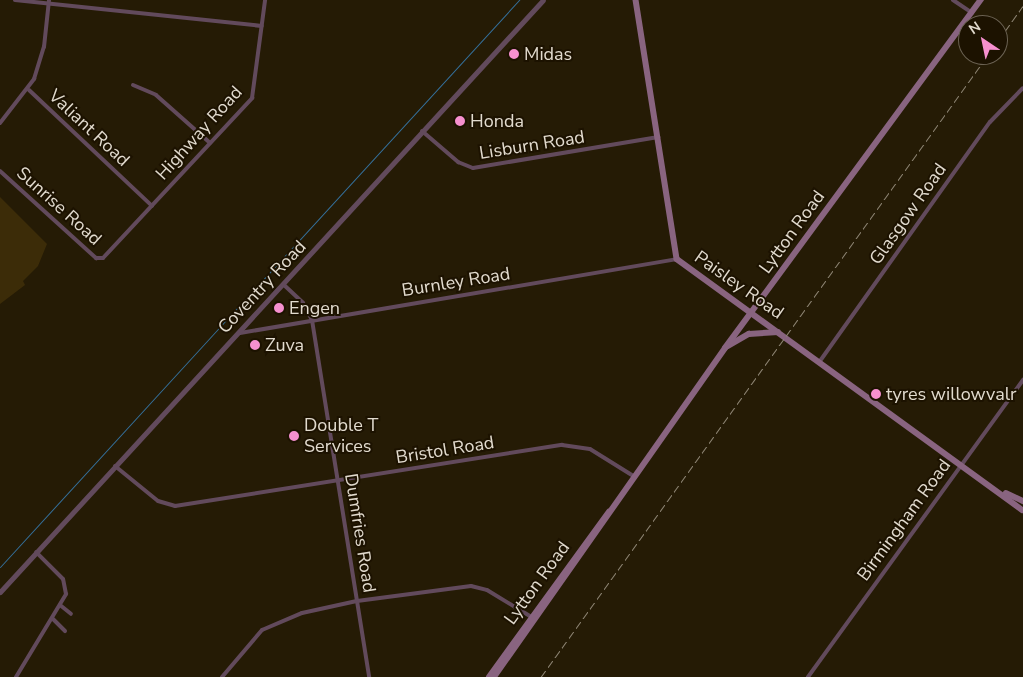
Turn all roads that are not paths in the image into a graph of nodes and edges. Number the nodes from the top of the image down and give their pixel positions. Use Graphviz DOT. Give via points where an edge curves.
graph roads {
  1 [pos="15,0"];
  2 [pos="265,0"];
  3 [pos="543,0"];
  4 [pos="636,0"];
  5 [pos="953,0"];
  6 [pos="981,0"];
  7 [pos="49,2"];
  8 [pos="972,13"];
  9 [pos="262,26"];
  10 [pos="133,85"];
  11 [pos="1023,88"];
  12 [pos="29,90"];
  13 [pos="0,123"];
  14 [pos="422,131"];
  15 [pos="658,137"];
  16 [pos="210,143"];
  17 [pos="0,171"];
  18 [pos="152,206"];
  19 [pos="101,259"];
  20 [pos="676,259"];
  21 [pos="284,285"];
  22 [pos="752,313"];
  23 [pos="312,320"];
  24 [pos="780,332"];
  25 [pos="240,333"];
  26 [pos="725,348"];
  27 [pos="820,361"];
  28 [pos="1023,380"];
  29 [pos="962,463"];
  30 [pos="115,466"];
  31 [pos="635,478"];
  32 [pos="338,481"];
  33 [pos="998,489"];
  34 [pos="1023,501"];
  35 [pos="1023,510"];
  36 [pos="36,552"];
  37 [pos="0,592"];
  38 [pos="357,601"];
  39 [pos="60,605"];
  40 [pos="71,614"];
  41 [pos="533,618"];
  42 [pos="53,619"];
  43 [pos="65,631"];
  44 [pos="16,677"];
  45 [pos="222,677"];
  46 [pos="368,677"];
  47 [pos="489,677"];
  48 [pos="494,677"];
  49 [pos="808,677"];
  1 -- 7 [label="street"];
  2 -- 9 [label="street, Highway Road"];
  3 -- 14 [label="street, Coventry Road"];
  4 -- 15 [label="main road, Paisley Road"];
  5 -- 8 [label="street"];
  6 -- 8 [label="main road, Lytton Road"];
  7 -- 9 [label="street"];
  7 -- 12 [label="street" via="44,48"];
  8 -- 22 [label="main road, Lytton Road"];
  9 -- 16 [label="street, Highway Road" via="255,92"];
  10 -- 16 [label="street" via="156,95"];
  11 -- 27 [label="street, Glasgow Road" via="990,122"];
  12 -- 13 [label="street"];
  12 -- 18 [label="street, Valiant Road"];
  14 -- 15 [label="street, Lisburn Road" via="458,162 473,168"];
  14 -- 21 [label="street, Coventry Road"];
  15 -- 20 [label="main road, Paisley Road"];
  16 -- 18 [label="street, Highway Road"];
  17 -- 19 [label="street, Sunrise Road"];
  18 -- 19 [label="street, Highway Road"];
  20 -- 22 [label="main road, Paisley Road"];
  20 -- 23 [label="street, Burnley Road"];
  21 -- 23 [label="street, Dumfries Road" via="303,303"];
  21 -- 25 [label="street, Coventry Road"];
  22 -- 24 [label="main road, Paisley Road"];
  22 -- 26 [label="main road, Lytton Road"];
  23 -- 25 [label="street, Burnley Road"];
  23 -- 32 [label="street, Dumfries Road"];
  24 -- 26 [label="main road" via="749,334"];
  24 -- 27 [label="main road, Paisley Road"];
  25 -- 30 [label="street, Coventry Road"];
  26 -- 31 [label="main road, Lytton Road"];
  27 -- 29 [label="main road, Paisley Road"];
  28 -- 29 [label="street, Birmingham Road"];
  29 -- 33 [label="main road, Paisley Road"];
  29 -- 49 [label="street, Birmingham Road"];
  30 -- 32 [label="street, Bristol Road" via="158,501 175,506"];
  30 -- 36 [label="street, Coventry Road"];
  31 -- 32 [label="street, Bristol Road" via="579,444"];
  31 -- 41 [label="main road, Lytton Road"];
  32 -- 38 [label="street, Dumfries Road"];
  33 -- 34 [label="main road, Paisley Road"];
  33 -- 35 [label="main road, Paisley Road"];
  36 -- 37 [label="street, Coventry Road"];
  36 -- 39 [label="street" via="63,579 66,594"];
  38 -- 41 [label="street" via="470,586 487,590"];
  38 -- 45 [label="street" via="302,613 262,630"];
  38 -- 46 [label="street, Dumfries Road"];
  39 -- 40 [label="street"];
  39 -- 42 [label="street"];
  41 -- 47 [label="main road, Lytton Road"];
  41 -- 48 [label="main road, Lytton Road"];
  42 -- 43 [label="street"];
  42 -- 44 [label="street"];
}
